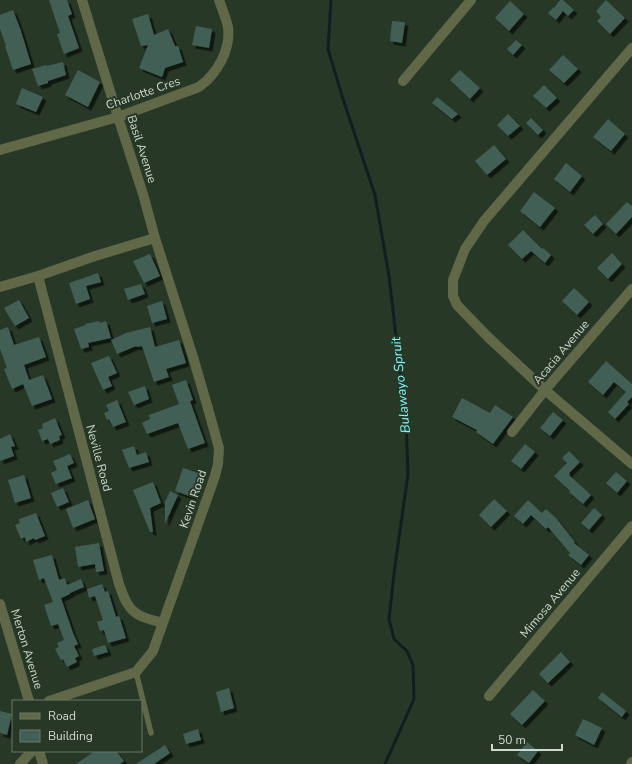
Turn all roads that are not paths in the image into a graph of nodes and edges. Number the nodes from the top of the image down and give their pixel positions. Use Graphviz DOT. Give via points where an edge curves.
graph roads {
  1 [pos="82,0"];
  2 [pos="219,0"];
  3 [pos="471,0"];
  4 [pos="632,48"];
  5 [pos="403,81"];
  6 [pos="118,117"];
  7 [pos="0,150"];
  8 [pos="155,238"];
  9 [pos="38,276"];
  10 [pos="0,287"];
  11 [pos="632,289"];
  12 [pos="546,390"];
  13 [pos="512,432"];
  14 [pos="632,464"];
  15 [pos="632,526"];
  16 [pos="0,604"];
  17 [pos="164,623"];
  18 [pos="136,672"];
  19 [pos="489,696"];
  20 [pos="29,700"];
  21 [pos="51,700"];
  22 [pos="151,733"];
  23 [pos="31,752"];
  24 [pos="39,752"];
  25 [pos="20,764"];
  26 [pos="43,764"];
  1 -- 6 [label="street, Basil Avenue"];
  2 -- 6 [label="street, Charlotte Cres" via="228,27 227,46 219,66 210,77 199,87"];
  3 -- 5 [label="street"];
  4 -- 12 [label="street" via="484,221 465,249 452,280 453,296 457,305"];
  6 -- 7 [label="street, Charlotte Cres"];
  6 -- 8 [label="street, Basil Avenue"];
  8 -- 9 [label="street"];
  8 -- 17 [label="street, Kevin Road" via="218,448 215,476"];
  9 -- 10 [label="street"];
  9 -- 17 [label="street, Neville Road" via="125,601 139,615"];
  11 -- 12 [label="street, Acacia Avenue"];
  12 -- 13 [label="street, Acacia Avenue"];
  12 -- 14 [label="street"];
  15 -- 19 [label="street, Mimosa Avenue"];
  16 -- 20 [label="street, Merton Avenue"];
  17 -- 18 [label="street, Kevin Road" via="154,651"];
  18 -- 21 [label="street"];
  18 -- 22 [label="lane"];
  23 -- 25 [label="street"];
  24 -- 26 [label="street"];
}
